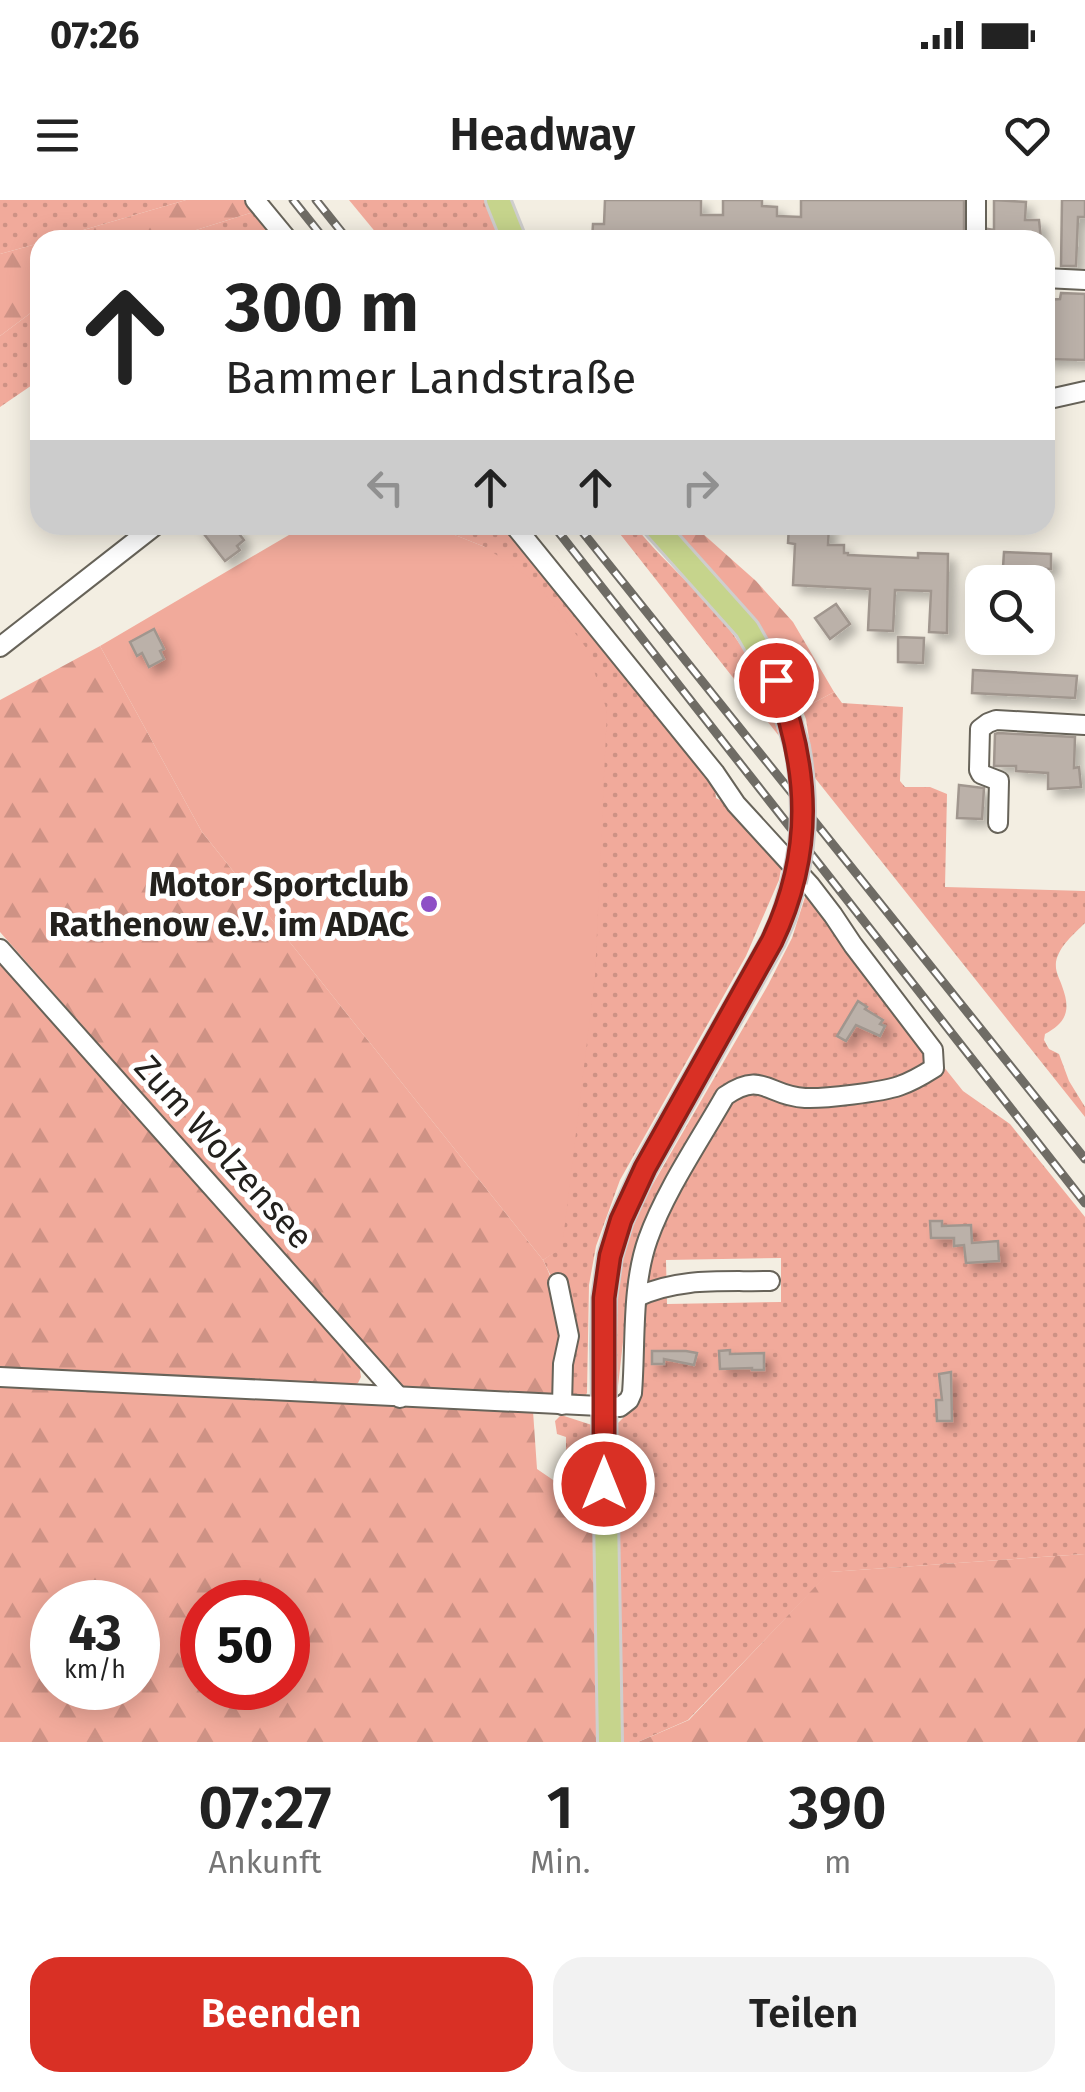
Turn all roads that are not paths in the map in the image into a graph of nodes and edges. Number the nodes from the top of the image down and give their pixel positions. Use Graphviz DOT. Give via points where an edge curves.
graph roads {
  1 [pos="256,200"];
  2 [pos="498,200"];
  3 [pos="976,200"];
  4 [pos="280,230"];
  5 [pos="510,230"];
  6 [pos="976,230"];
  7 [pos="1055,278"];
  8 [pos="1085,280"];
  9 [pos="1085,391"];
  10 [pos="1055,398"];
  11 [pos="143,535"];
  12 [pos="522,535"];
  13 [pos="663,535"];
  14 [pos="0,647"];
  15 [pos="1085,724"];
  16 [pos="998,823"];
  17 [pos="0,949"];
  18 [pos="770,1281"];
  19 [pos="558,1282"];
  20 [pos="637,1297"];
  21 [pos="0,1378"];
  22 [pos="400,1398"];
  23 [pos="562,1405"];
  24 [pos="603,1408"];
  25 [pos="610,1742"];
  1 -- 4 [label="street"];
  2 -- 5 [label="main road"];
  3 -- 6 [label="street"];
  7 -- 8 [label="street"];
  9 -- 10 [label="street"];
  11 -- 14 [label="street"];
  12 -- 20 [label="street" via="736,804 810,885 933,1050 934,1068 896,1088 808,1098 758,1082 725,1096 661,1210"];
  13 -- 24 [label="main road, bridge" via="747,628 776,680 797,747 802,841 784,916 621,1220 604,1298"];
  15 -- 16 [label="street" via="996,720 980,729 979,770 999,782"];
  17 -- 22 [label="street, Zum Wolzensee"];
  18 -- 20 [label="street" via="682,1282"];
  19 -- 23 [label="street" via="569,1336"];
  20 -- 24 [label="street" via="632,1392 620,1408"];
  21 -- 22 [label="street"];
  22 -- 23 [label="street"];
  23 -- 24 [label="street"];
  24 -- 25 [label="main road"];
}
